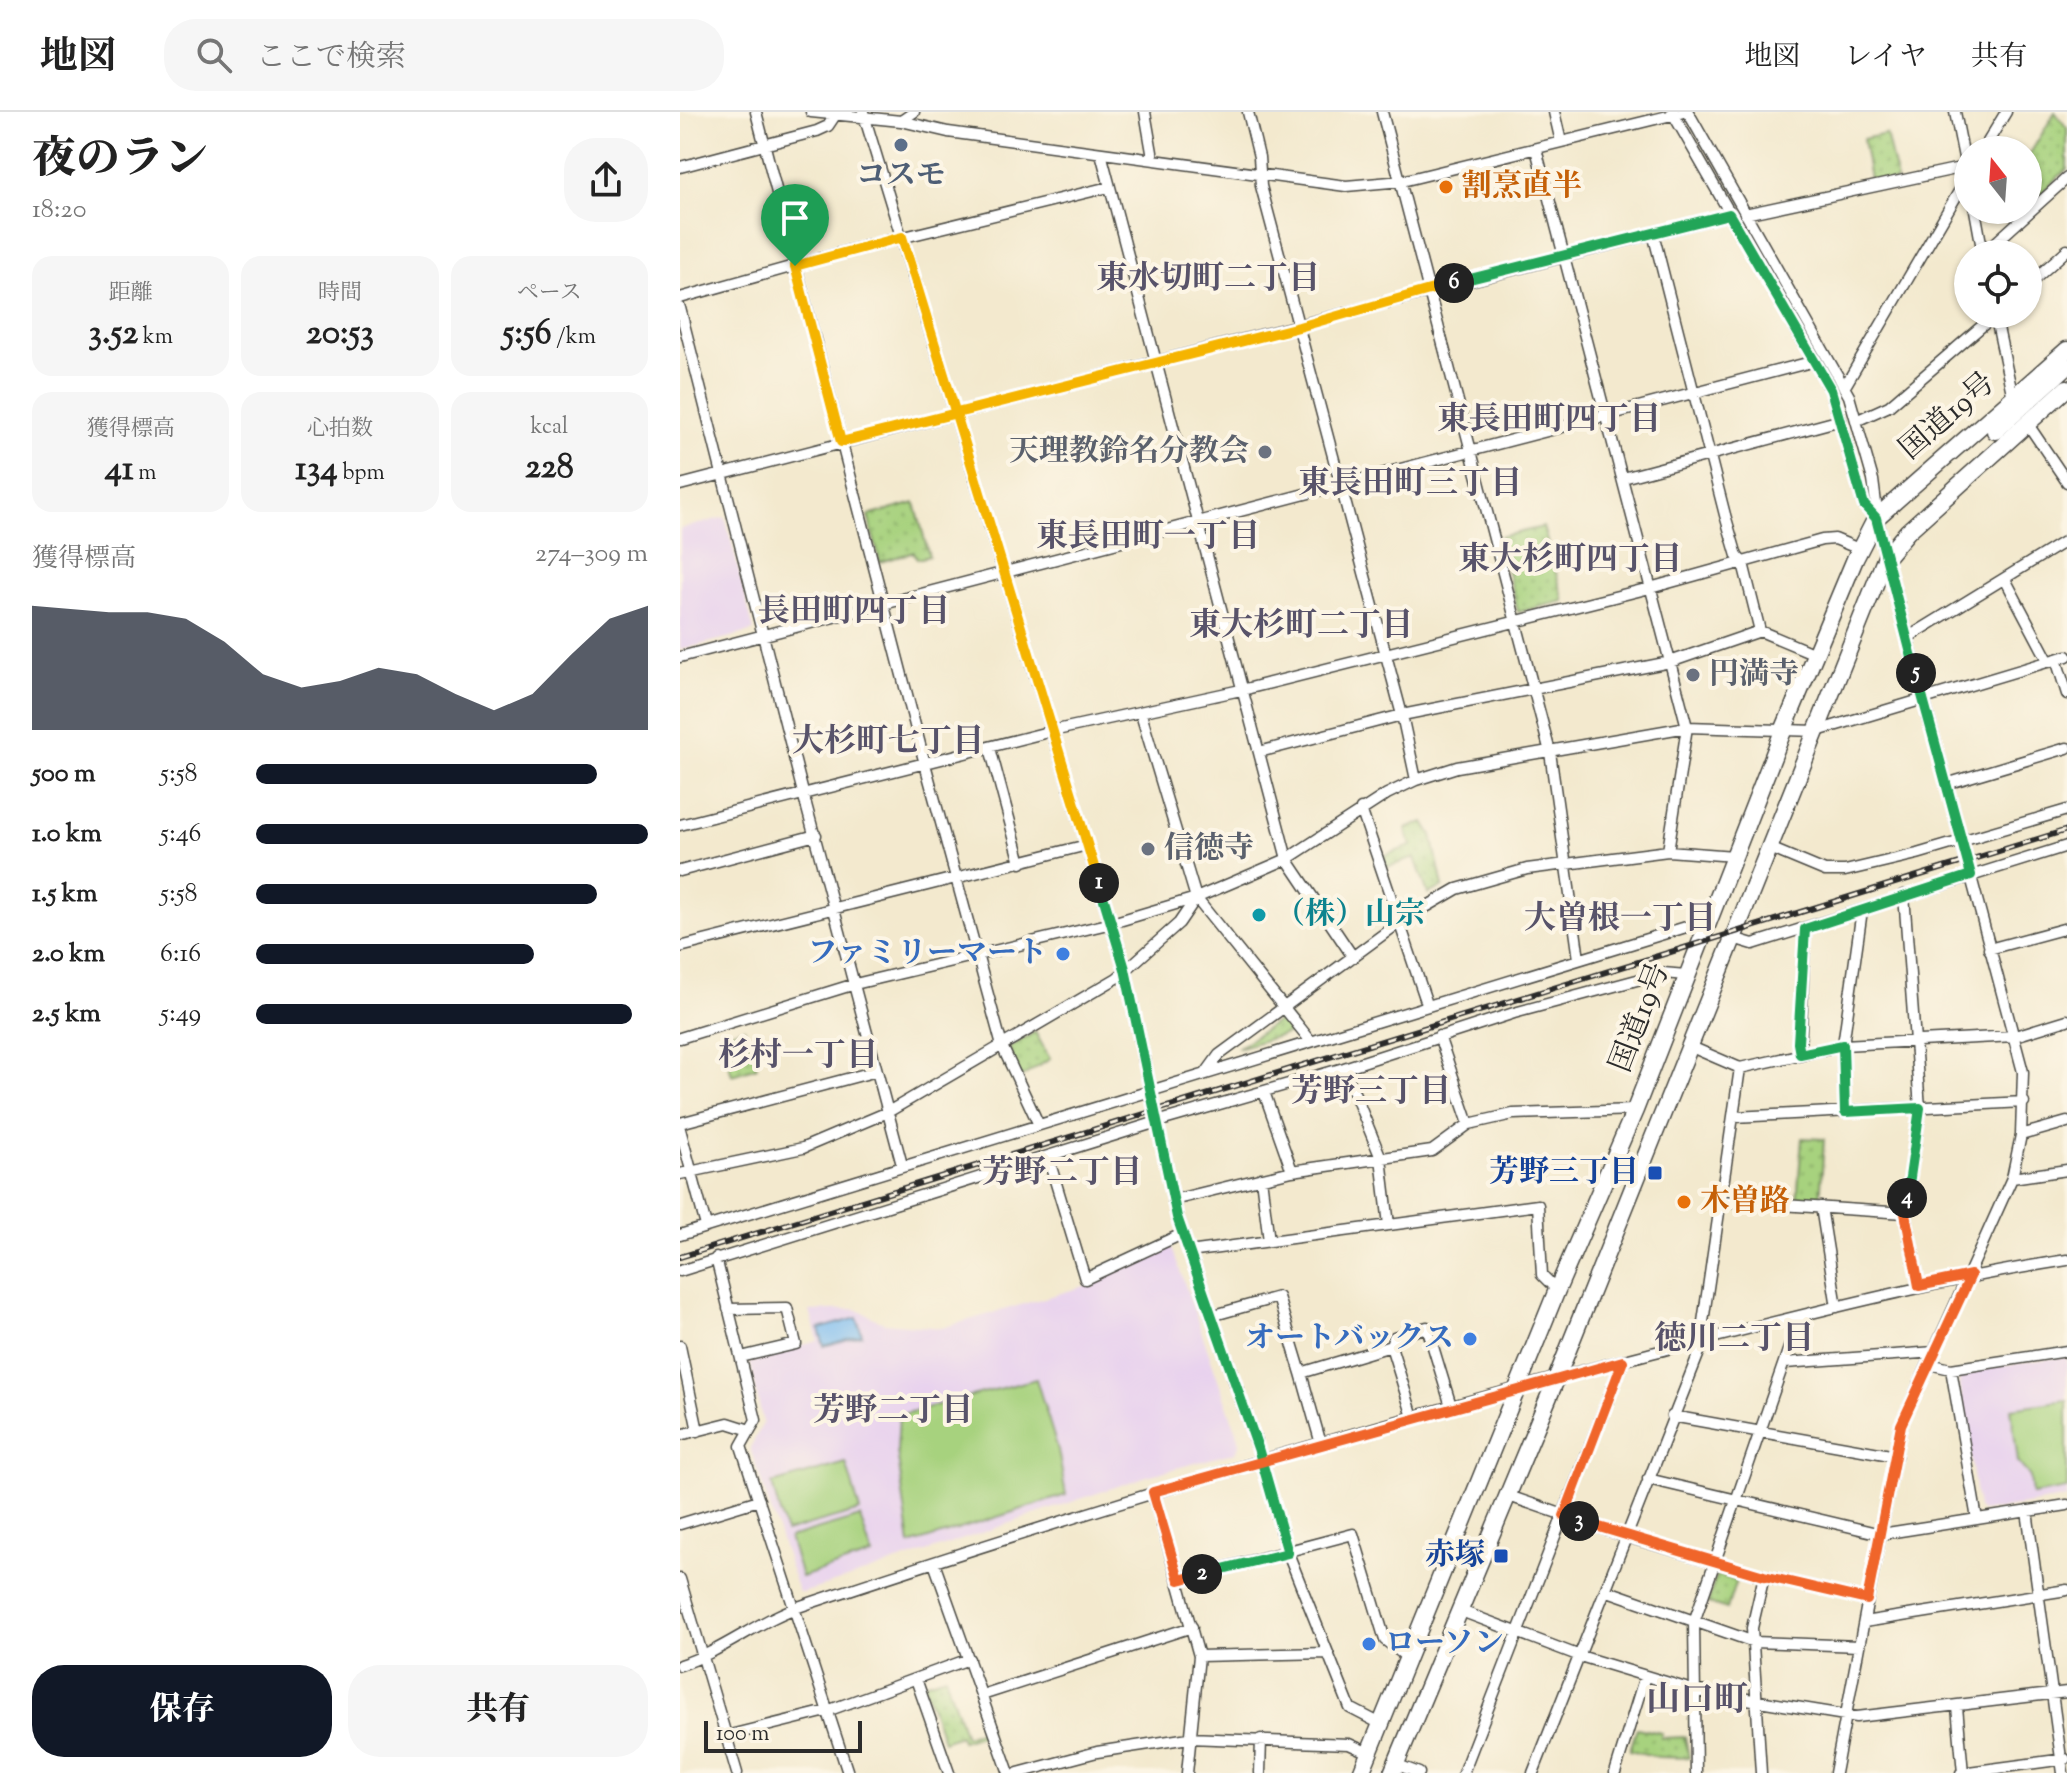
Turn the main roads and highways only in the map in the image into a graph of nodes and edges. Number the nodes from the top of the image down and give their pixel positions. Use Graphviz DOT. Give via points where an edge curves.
graph roads {
  1 [pos="2067,350"];
  2 [pos="2067,366"];
  3 [pos="2067,388"];
  4 [pos="1995,431"];
  5 [pos="1394,1768"];
  6 [pos="1361,1773"];
  1 -- 6 [label="highway, 国道19号" via="1876,518 1859,549"];
  2 -- 4 [label="highway"];
  3 -- 5 [label="highway, 国道19号" via="1886,557"];
}
